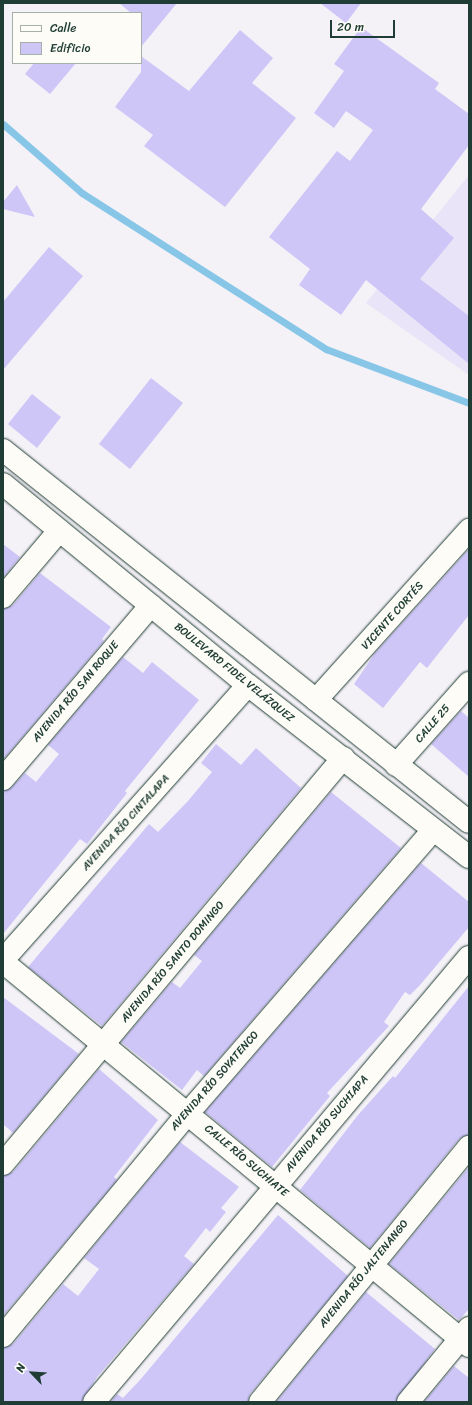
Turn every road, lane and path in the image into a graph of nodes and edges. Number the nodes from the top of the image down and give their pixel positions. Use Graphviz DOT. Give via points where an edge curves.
graph roads {
  1 [pos="3,450"];
  2 [pos="3,484"];
  3 [pos="59,530"];
  4 [pos="469,530"];
  5 [pos="3,597"];
  6 [pos="151,606"];
  7 [pos="469,683"];
  8 [pos="248,685"];
  9 [pos="316,700"];
  10 [pos="343,758"];
  11 [pos="396,765"];
  12 [pos="3,779"];
  13 [pos="469,822"];
  14 [pos="433,830"];
  15 [pos="469,857"];
  16 [pos="469,957"];
  17 [pos="3,961"];
  18 [pos="105,1044"];
  19 [pos="188,1112"];
  20 [pos="469,1147"];
  21 [pos="3,1164"];
  22 [pos="274,1185"];
  23 [pos="370,1266"];
  24 [pos="3,1336"];
  25 [pos="466,1338"];
  26 [pos="94,1402"];
  27 [pos="260,1402"];
  28 [pos="408,1402"];
  1 -- 9 [label="street"];
  2 -- 3 [label="street, BOULEVARD FIDEL VELÁZQUEZ"];
  3 -- 5 [label="street"];
  3 -- 6 [label="street, BOULEVARD FIDEL VELÁZQUEZ"];
  4 -- 9 [label="street, VICENTE CORTÉS"];
  6 -- 8 [label="street, BOULEVARD FIDEL VELÁZQUEZ"];
  6 -- 12 [label="street, AVENIDA RÍO SAN ROQUE"];
  7 -- 11 [label="street, CALLE 25"];
  8 -- 10 [label="street, BOULEVARD FIDEL VELÁZQUEZ"];
  8 -- 17 [label="street, AVENIDA RÍO CINTALAPA"];
  9 -- 11 [label="street"];
  10 -- 14 [label="street, BOULEVARD FIDEL VELÁZQUEZ"];
  10 -- 18 [label="street, AVENIDA RÍO SANTO DOMINGO"];
  11 -- 13 [label="street"];
  14 -- 15 [label="street, BOULEVARD FIDEL VELÁZQUEZ"];
  14 -- 19 [label="street, AVENIDA RÍO SOYATENCO"];
  16 -- 22 [label="street, AVENIDA RÍO SUCHIAPA"];
  17 -- 18 [label="street, CALLE RÍO SUCHIATE"];
  18 -- 19 [label="street, CALLE RÍO SUCHIATE"];
  18 -- 21 [label="street, AVENIDA RÍO SANTO DOMINGO"];
  19 -- 22 [label="street, CALLE RÍO SUCHIATE"];
  19 -- 24 [label="street, AVENIDA RÍO SOYATENCO"];
  20 -- 23 [label="street, AVENIDA RÍO JALTENANGO"];
  22 -- 23 [label="street, CALLE RÍO SUCHIATE"];
  22 -- 26 [label="street, AVENIDA RÍO SUCHIAPA"];
  23 -- 25 [label="street, CALLE RÍO SUCHIATE"];
  23 -- 27 [label="street, AVENIDA RÍO JALTENANGO"];
  25 -- 28 [label="street"];
}
